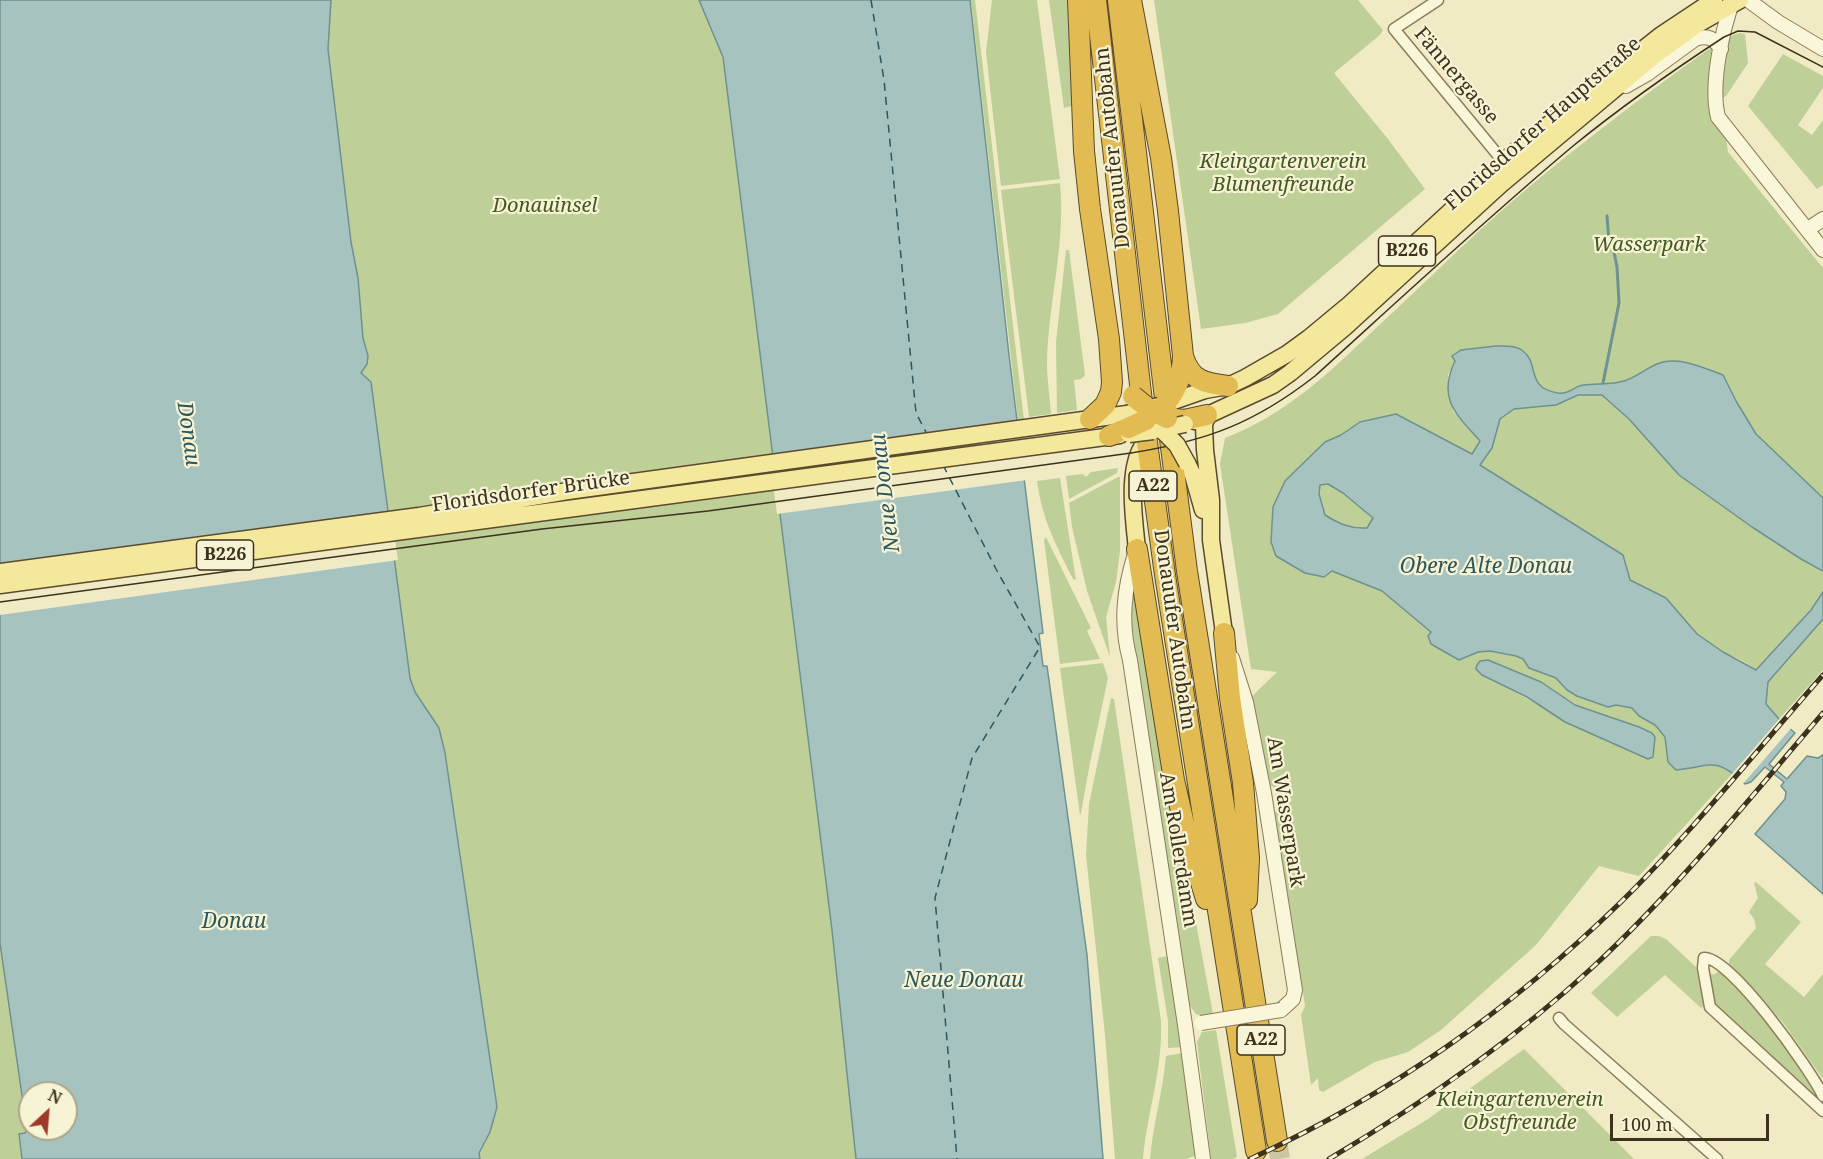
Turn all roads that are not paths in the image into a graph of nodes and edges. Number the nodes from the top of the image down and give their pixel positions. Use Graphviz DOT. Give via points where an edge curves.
graph roads {
  1 [pos="1078,0"];
  2 [pos="1096,0"];
  3 [pos="1118,0"];
  4 [pos="1131,0"];
  5 [pos="1438,0"];
  6 [pos="1714,0"];
  7 [pos="1748,0"];
  8 [pos="1734,2"];
  9 [pos="1823,48"];
  10 [pos="1721,49"];
  11 [pos="1604,99"];
  12 [pos="1509,168"];
  13 [pos="1823,219"];
  14 [pos="1808,229"];
  15 [pos="1823,250"];
  16 [pos="1108,339"];
  17 [pos="1183,356"];
  18 [pos="1228,386"];
  19 [pos="1167,414"];
  20 [pos="1207,415"];
  21 [pos="1090,419"];
  22 [pos="1124,420"];
  23 [pos="1134,461"];
  24 [pos="448,518"];
  25 [pos="1211,540"];
  26 [pos="1137,549"];
  27 [pos="0,572"];
  28 [pos="0,585"];
  29 [pos="1224,633"];
  30 [pos="1245,939"];
  31 [pos="1227,969"];
  32 [pos="1559,1018"];
  33 [pos="1185,1025"];
  34 [pos="1823,1096"];
  35 [pos="1823,1111"];
  36 [pos="1277,1141"];
  37 [pos="1256,1151"];
  38 [pos="1203,1159"];
  39 [pos="1717,1159"];
  1 -- 16 [label="highway" via="1084,151"];
  2 -- 31 [label="highway, Donauufer Autobahn / A22" via="1157,518"];
  3 -- 30 [label="highway, Donauufer Autobahn / A22" via="1180,514"];
  4 -- 17 [label="highway" via="1161,158"];
  5 -- 12 [label="street, Fännergasse" via="1394,29"];
  6 -- 12 [label="main road, Floridsdorfer Hauptstraße / B226" via="1660,36"];
  7 -- 9 [label="street"];
  8 -- 10 [label="street"];
  8 -- 11 [label="main road, Floridsdorfer Hauptstraße / B226" via="1655,55"];
  10 -- 11 [label="street" via="1712,38 1695,39"];
  10 -- 14 [label="street" via="1714,88 1718,117"];
  11 -- 12 [label="main road, Floridsdorfer Hauptstraße / B226"];
  12 -- 18 [label="main road, Floridsdorfer Hauptstraße / B226" via="1328,323 1287,354"];
  12 -- 20 [label="main road, Floridsdorfer Hauptstraße / B226" via="1346,327 1290,373 1273,385"];
  13 -- 14 [label="street"];
  14 -- 15 [label="street"];
  16 -- 21 [label="highway" via="1111,392 1105,405"];
  16 -- 22 [label="highway" via="1122,380"];
  17 -- 18 [label="highway" via="1195,377"];
  17 -- 19 [label="highway" via="1182,371"];
  18 -- 19 [label="main road, Floridsdorfer Hauptstraße" via="1208,399"];
  19 -- 20 [label="highway"];
  19 -- 22 [label="highway, bridge"];
  19 -- 22 [label="highway, bridge"];
  19 -- 23 [label="main road"];
  19 -- 25 [label="main road, bridge" via="1177,446 1193,475"];
  20 -- 25 [label="main road" via="1204,438"];
  21 -- 22 [label="main road, B226"];
  21 -- 24 [label="main road, Floridsdorfer Brücke / B226" via="546,494"];
  22 -- 23 [label="main road"];
  22 -- 24 [label="main road, Floridsdorfer Brücke / B226" via="1067,442"];
  23 -- 26 [label="main road" via="1132,501"];
  24 -- 27 [label="main road, Floridsdorfer Brücke / B226"];
  24 -- 28 [label="main road, Floridsdorfer Brücke / B226"];
  25 -- 29 [label="main road"];
  26 -- 31 [label="highway" via="1174,780"];
  26 -- 33 [label="street, Am Rollerdamm" via="1129,573 1124,634"];
  29 -- 30 [label="highway" via="1250,858"];
  29 -- 33 [label="street, Am Wasserpark, bridge" via="1246,702 1295,990 1293,999 1281,1010"];
  30 -- 36 [label="highway, Donauufer Autobahn / A22"];
  31 -- 37 [label="highway, Donauufer Autobahn / A22"];
  32 -- 39 [label="street"];
  33 -- 38 [label="street, Am Rollerdamm"];
  34 -- 35 [label="street" via="1761,1007 1727,973 1704,957 1702,968 1710,1007"];
}
